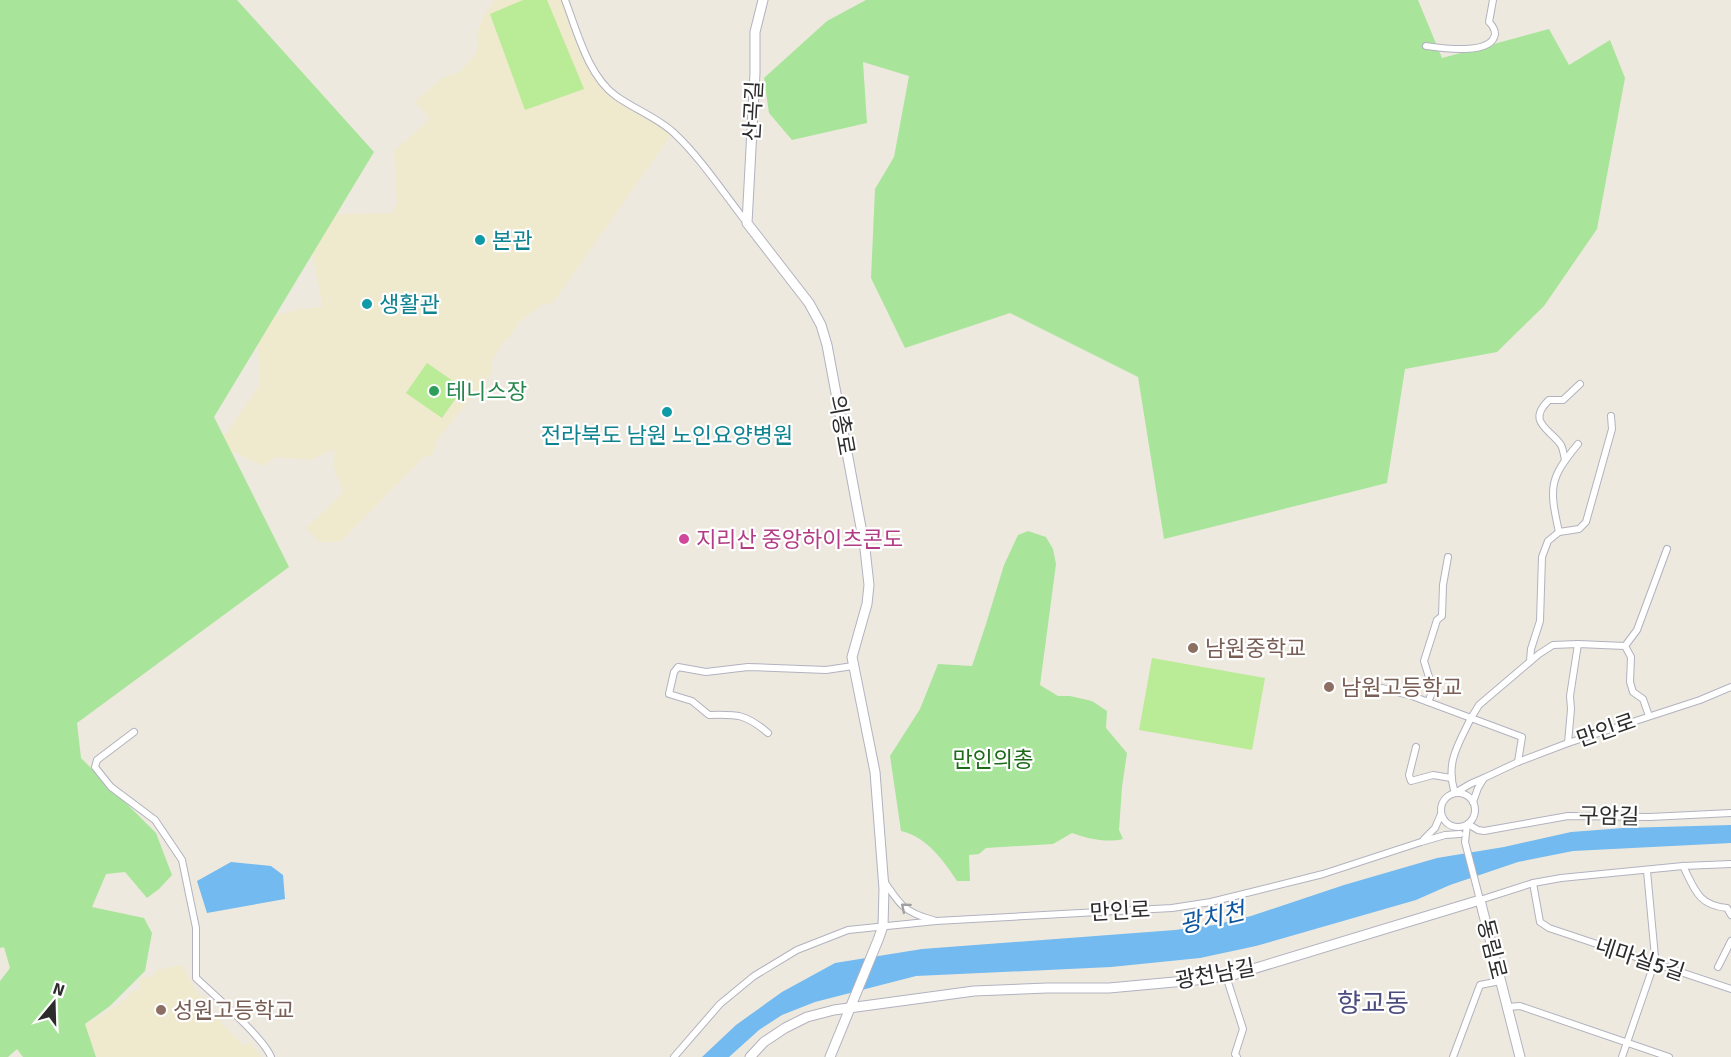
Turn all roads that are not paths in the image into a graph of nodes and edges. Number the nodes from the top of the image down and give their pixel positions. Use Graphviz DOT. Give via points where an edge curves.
graph roads {
  1 [pos="564,0"];
  2 [pos="763,0"];
  3 [pos="1493,0"];
  4 [pos="1426,46"];
  5 [pos="747,223"];
  6 [pos="1580,384"];
  7 [pos="1611,416"];
  8 [pos="1578,444"];
  9 [pos="1565,460"];
  10 [pos="1559,532"];
  11 [pos="1667,549"];
  12 [pos="1448,557"];
  13 [pos="1578,644"];
  14 [pos="1625,646"];
  15 [pos="1530,662"];
  16 [pos="853,666"];
  17 [pos="1731,687"];
  18 [pos="1382,688"];
  19 [pos="1428,702"];
  20 [pos="1649,716"];
  21 [pos="1471,718"];
  22 [pos="134,732"];
  23 [pos="768,733"];
  24 [pos="1568,743"];
  25 [pos="1416,747"];
  26 [pos="1518,762"];
  27 [pos="1451,778"];
  28 [pos="1484,778"];
  29 [pos="1455,793"];
  30 [pos="1473,802"];
  31 [pos="1441,813"];
  32 [pos="1731,813"];
  33 [pos="1469,822"];
  34 [pos="1454,827"];
  35 [pos="1460,834"];
  36 [pos="1445,835"];
  37 [pos="1421,842"];
  38 [pos="1465,842"];
  39 [pos="1731,864"];
  40 [pos="1683,866"];
  41 [pos="1647,871"];
  42 [pos="884,881"];
  43 [pos="1533,883"];
  44 [pos="1479,897"];
  45 [pos="1731,915"];
  46 [pos="936,921"];
  47 [pos="883,926"];
  48 [pos="1731,941"];
  49 [pos="1654,964"];
  50 [pos="1718,967"];
  51 [pos="1226,976"];
  52 [pos="1500,981"];
  53 [pos="1731,989"];
  54 [pos="851,1005"];
  55 [pos="1508,1007"];
  56 [pos="1627,1042"];
  57 [pos="271,1057"];
  58 [pos="674,1057"];
  59 [pos="750,1057"];
  60 [pos="830,1057"];
  61 [pos="1237,1057"];
  62 [pos="1453,1057"];
  63 [pos="1520,1057"];
  64 [pos="1622,1057"];
  65 [pos="1669,1057"];
  1 -- 5 [label="street, 의총로" via="591,67 601,81 614,95 673,132"];
  2 -- 5 [label="street, 산곡길" via="755,32"];
  3 -- 4 [label="street" via="1489,22 1495,33 1489,44 1457,50"];
  5 -- 16 [label="street, 의총로" via="809,303 827,345 869,582"];
  6 -- 9 [label="street" via="1563,400 1549,400 1542,407 1542,425 1561,446"];
  7 -- 10 [label="street" via="1612,429 1586,522 1579,529"];
  8 -- 9 [label="street"];
  9 -- 10 [label="street" via="1554,478 1552,493"];
  10 -- 15 [label="street" via="1548,541 1542,556 1540,621"];
  11 -- 14 [label="street" via="1637,630"];
  12 -- 19 [label="street" via="1443,616 1437,620 1424,662 1433,690"];
  13 -- 14 [label="street"];
  13 -- 15 [label="street" via="1553,645"];
  13 -- 24 [label="street"];
  14 -- 20 [label="street" via="1631,657 1633,692 1643,699"];
  15 -- 21 [label="street" via="1479,705"];
  16 -- 23 [label="street" via="826,670 748,667 706,672 678,667 674,672 669,694 693,701 709,715 732,715 754,721"];
  16 -- 42 [label="street, 의총로" via="875,772"];
  17 -- 20 [label="street, 만인로"];
  18 -- 19 [label="street"];
  19 -- 21 [label="street"];
  20 -- 24 [label="street, 만인로"];
  21 -- 26 [label="street" via="1522,737"];
  21 -- 27 [label="street" via="1454,754"];
  22 -- 57 [label="street" via="97,760 95,767 111,787 155,820 174,846 182,860 196,928 196,978 254,1034"];
  24 -- 26 [label="street, 만인로"];
  25 -- 27 [label="street" via="1408,775 1411,782 1433,775"];
  26 -- 28 [label="street, 만인로"];
  27 -- 29 [label="street"];
  28 -- 29 [label="street, 만인로"];
  28 -- 30 [label="street"];
  29 -- 30 [label="street" via="1468,796"];
  29 -- 31 [label="street" via="1444,800"];
  30 -- 33 [label="street" via="1475,812"];
  31 -- 34 [label="street" via="1443,820"];
  31 -- 37 [label="street" via="1435,828"];
  32 -- 33 [label="street, 구암길" via="1568,816 1489,830"];
  33 -- 34 [label="street"];
  33 -- 38 [label="street"];
  34 -- 35 [label="street"];
  34 -- 36 [label="street"];
  35 -- 36 [label="street, 만인로"];
  35 -- 38 [label="street"];
  36 -- 37 [label="street, 만인로"];
  37 -- 46 [label="street, 만인로" via="1323,874 1201,903 1164,909"];
  38 -- 44 [label="street, 동림로"];
  39 -- 40 [label="street, 광천남길"];
  40 -- 41 [label="street, 광천남길"];
  40 -- 45 [label="street" via="1698,896 1713,906 1727,908"];
  41 -- 43 [label="street, 광천남길"];
  41 -- 49 [label="street"];
  46 -- 42 [label="street, one-way" via="907,910"];
  42 -- 47 [label="street, 의총로"];
  43 -- 44 [label="street, 광천남길"];
  43 -- 49 [label="street, 네마실5길" via="1540,922"];
  44 -- 51 [label="street, 광천남길"];
  44 -- 52 [label="street, 동림로"];
  46 -- 47 [label="street, 만인로"];
  47 -- 54 [label="street, 의총로"];
  47 -- 58 [label="street, 만인로" via="831,935 775,962 720,1005"];
  48 -- 50 [label="street"];
  49 -- 53 [label="street, 네마실5길"];
  49 -- 56 [label="street"];
  51 -- 54 [label="street, 광천남길" via="1109,988 974,991"];
  51 -- 61 [label="street" via="1243,1029"];
  52 -- 55 [label="street, 동림로"];
  52 -- 62 [label="street" via="1480,985"];
  54 -- 59 [label="street, 광천남길" via="807,1017 785,1028"];
  54 -- 60 [label="street"];
  55 -- 56 [label="street" via="1520,1006"];
  55 -- 63 [label="street, 동림로"];
  56 -- 64 [label="street"];
  56 -- 65 [label="street"];
}
